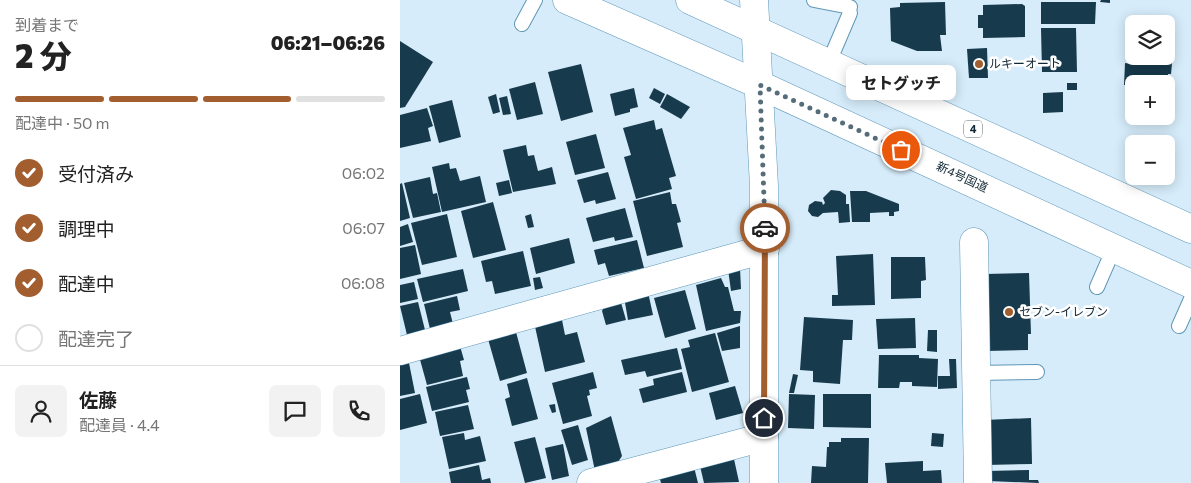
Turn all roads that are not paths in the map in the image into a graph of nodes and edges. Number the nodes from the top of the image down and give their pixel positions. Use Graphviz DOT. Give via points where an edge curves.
graph roads {
  1 [pos="534,0"];
  2 [pos="567,0"];
  3 [pos="690,0"];
  4 [pos="754,0"];
  5 [pos="814,0"];
  6 [pos="522,24"];
  7 [pos="756,30"];
  8 [pos="829,62"];
  9 [pos="760,85"];
  10 [pos="1191,229"];
  11 [pos="974,242"];
  12 [pos="1114,248"];
  13 [pos="765,249"];
  14 [pos="1191,284"];
  15 [pos="1097,287"];
  16 [pos="1191,299"];
  17 [pos="1179,326"];
  18 [pos="400,351"];
  19 [pos="1037,372"];
  20 [pos="976,373"];
  21 [pos="764,437"];
  22 [pos="591,483"];
  23 [pos="764,483"];
  24 [pos="978,483"];
  1 -- 6 [label="lane"];
  2 -- 9 [label="main road, 新4号国道"];
  3 -- 7 [label="main road, 4"];
  4 -- 7 [label="main road"];
  5 -- 8 [label="lane" via="850,10"];
  7 -- 8 [label="main road, 4"];
  7 -- 9 [label="main road"];
  8 -- 10 [label="main road, 4"];
  9 -- 12 [label="main road, 新4号国道"];
  9 -- 13 [label="main road"];
  11 -- 20 [label="main road"];
  12 -- 14 [label="main road, 新4号国道"];
  12 -- 15 [label="lane"];
  13 -- 18 [label="main road"];
  13 -- 21 [label="main road"];
  16 -- 17 [label="lane"];
  19 -- 20 [label="lane"];
  20 -- 24 [label="main road"];
  21 -- 22 [label="main road"];
  21 -- 23 [label="main road"];
}
